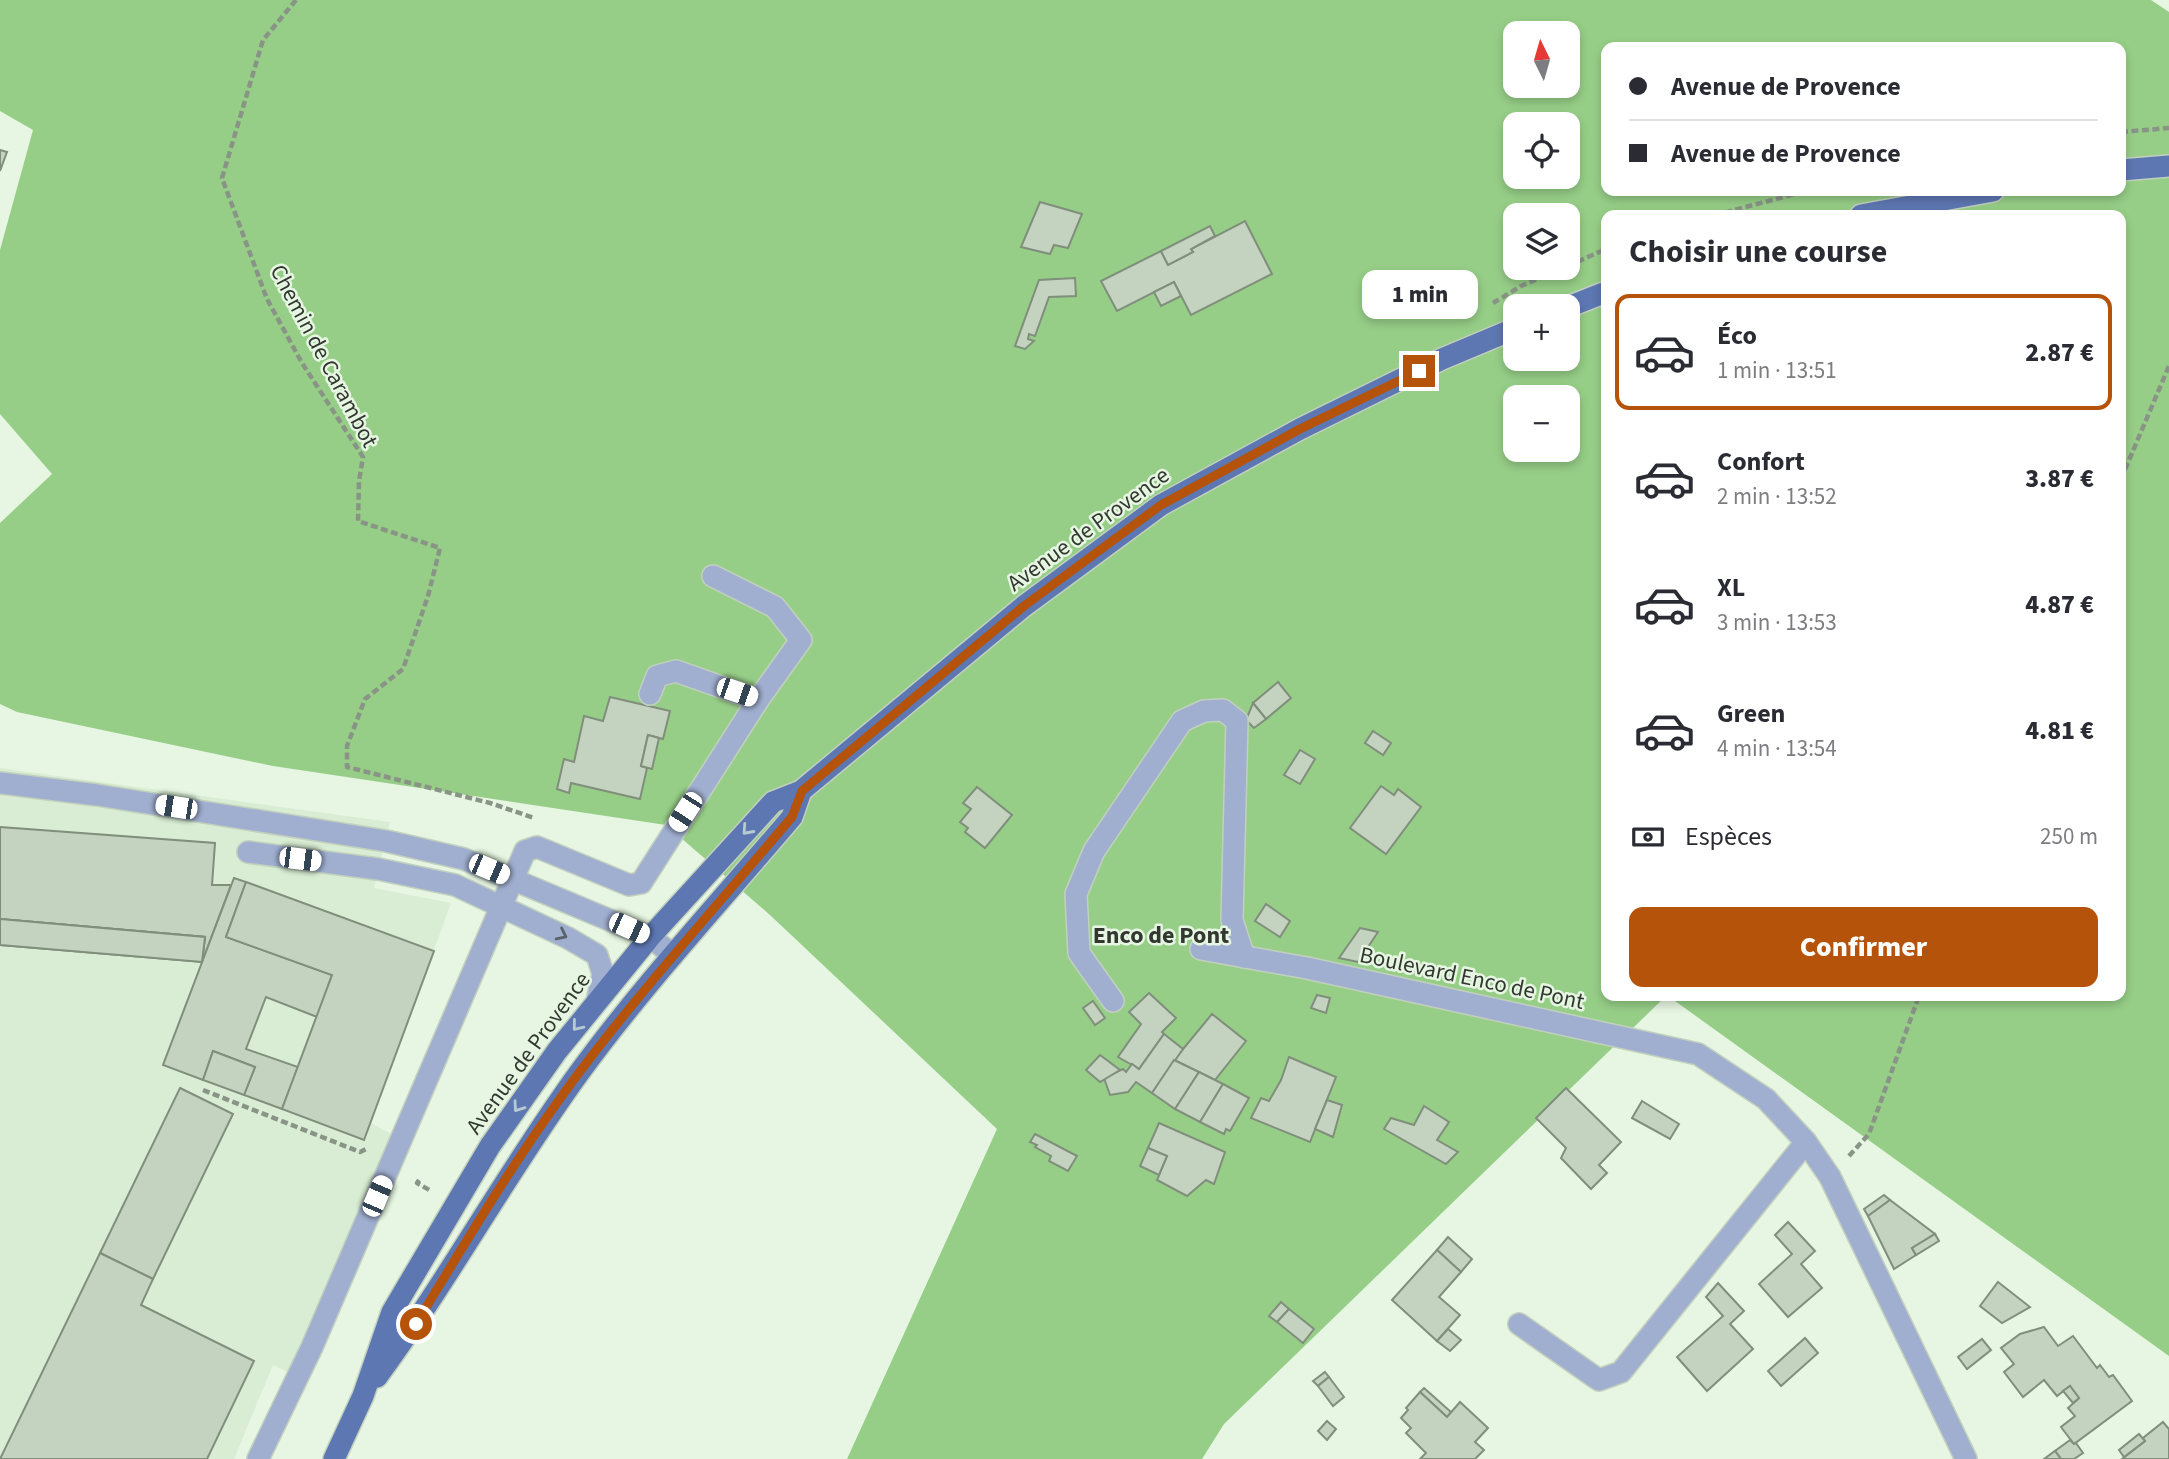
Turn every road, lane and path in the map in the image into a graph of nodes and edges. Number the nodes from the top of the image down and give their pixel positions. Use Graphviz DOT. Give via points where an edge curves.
graph roads {
  1 [pos="296,0"];
  2 [pos="2169,128"];
  3 [pos="2126,132"];
  4 [pos="2169,166"];
  5 [pos="2126,170"];
  6 [pos="1788,196"];
  7 [pos="1966,196"];
  8 [pos="1734,210"];
  9 [pos="1888,210"];
  10 [pos="1601,251"];
  11 [pos="1580,261"];
  12 [pos="1601,294"];
  13 [pos="1580,302"];
  14 [pos="1503,333"];
  15 [pos="2169,366"];
  16 [pos="2126,467"];
  17 [pos="713,576"];
  18 [pos="650,694"];
  19 [pos="758,700"];
  20 [pos="0,783"];
  21 [pos="802,791"];
  22 [pos="541,820"];
  23 [pos="248,852"];
  24 [pos="513,879"];
  25 [pos="501,906"];
  26 [pos="650,937"];
  27 [pos="1201,948"];
  28 [pos="673,955"];
  29 [pos="1244,957"];
  30 [pos="597,1001"];
  31 [pos="1113,1001"];
  32 [pos="1917,1001"];
  33 [pos="203,1090"];
  34 [pos="1805,1142"];
  35 [pos="398,1146"];
  36 [pos="1830,1177"];
  37 [pos="1519,1324"];
  38 [pos="363,1396"];
  39 [pos="258,1459"];
  40 [pos="334,1459"];
  41 [pos="1966,1459"];
  1 -- 22 [label="path, Chemin de Carambot" via="263,40 222,178 267,299 363,457 358,521 439,548 428,596 402,669 365,699 347,746 347,767"];
  2 -- 3 [label="path"];
  4 -- 5 [label="main road"];
  6 -- 8 [label="path"];
  7 -- 9 [label="main road"];
  10 -- 11 [label="path"];
  12 -- 13 [label="main road"];
  14 -- 21 [label="main road, Avenue de Provence" via="1300,429 1161,505 1024,606"];
  15 -- 16 [label="path"];
  17 -- 19 [label="street" via="775,607 801,639"];
  18 -- 19 [label="street" via="657,676 676,671"];
  19 -- 24 [label="street" via="641,883 629,885 537,847 525,851"];
  20 -- 24 [label="street" via="386,841 464,859"];
  21 -- 26 [label="main road, Avenue de Provence, one-way" via="773,802"];
  21 -- 28 [label="main road, Avenue de Provence" via="792,817"];
  23 -- 25 [label="street" via="378,869 455,886"];
  24 -- 25 [label="street"];
  24 -- 26 [label="street"];
  25 -- 30 [label="street, one-way" via="597,955 603,974"];
  25 -- 35 [label="street"];
  26 -- 28 [label="street"];
  26 -- 30 [label="main road, Avenue de Provence"];
  27 -- 29 [label="street, Boulevard Enco de Pont"];
  28 -- 38 [label="main road, Avenue de Provence" via="517,1160 416,1324"];
  29 -- 31 [label="street" via="1232,920 1237,721 1223,710 1204,711 1182,721 1094,851 1076,894 1079,953"];
  29 -- 34 [label="street, Boulevard Enco de Pont" via="1698,1054 1766,1099"];
  30 -- 38 [label="main road, Avenue de Provence, one-way" via="491,1146 418,1268 392,1312"];
  32 -- 36 [label="path" via="1870,1134"];
  33 -- 35 [label="path" via="360,1152 386,1141"];
  34 -- 36 [label="street, Boulevard Enco de Pont"];
  34 -- 37 [label="street" via="1621,1372 1599,1380"];
  35 -- 39 [label="street" via="312,1347"];
  36 -- 41 [label="street, Boulevard Enco de Pont"];
  38 -- 40 [label="main road, Avenue de Provence"];
}
